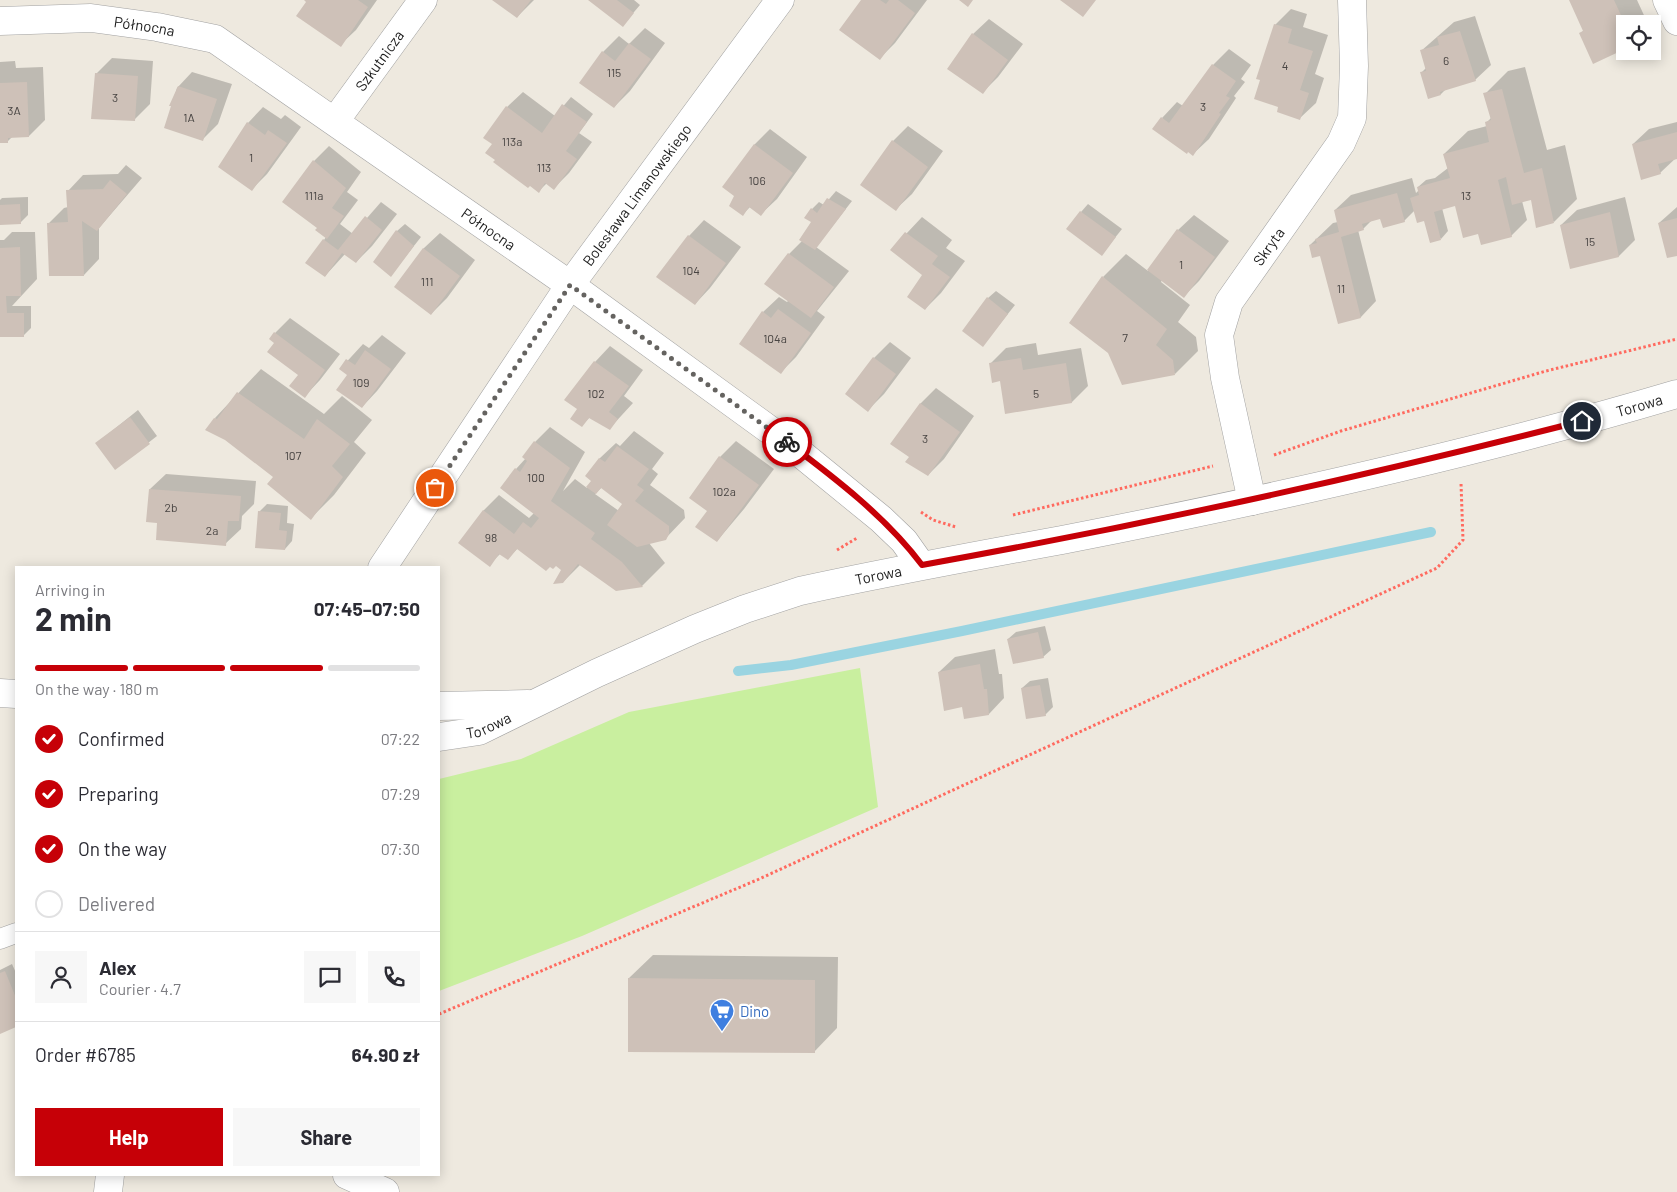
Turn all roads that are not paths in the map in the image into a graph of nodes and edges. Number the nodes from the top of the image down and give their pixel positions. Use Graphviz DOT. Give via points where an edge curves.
graph roads {
  1 [pos="423,0"];
  2 [pos="780,0"];
  3 [pos="1352,0"];
  4 [pos="1667,0"];
  5 [pos="0,21"];
  6 [pos="1677,21"];
  7 [pos="335,121"];
  8 [pos="570,285"];
  9 [pos="1677,394"];
  10 [pos="1252,501"];
  11 [pos="922,565"];
  12 [pos="383,566"];
  13 [pos="0,693"];
  14 [pos="15,694"];
  15 [pos="534,704"];
  16 [pos="440,706"];
  17 [pos="440,736"];
  18 [pos="15,934"];
  19 [pos="0,939"];
  20 [pos="110,1176"];
  21 [pos="349,1176"];
  22 [pos="108,1192"];
  23 [pos="385,1192"];
  1 -- 7 [label="street, Szkutnicza"];
  2 -- 8 [label="street, Bolesława Limanowskiego"];
  3 -- 10 [label="street, Skryta" via="1352,118 1341,143 1229,302 1219,335"];
  4 -- 6 [label="street"];
  5 -- 7 [label="street, Północna" via="91,18 215,39"];
  7 -- 8 [label="street, Północna"];
  8 -- 11 [label="street, Północna" via="789,444 880,519 904,541"];
  8 -- 12 [label="street, Bolesława Limanowskiego"];
  9 -- 10 [label="street, Torowa" via="1460,452"];
  10 -- 11 [label="street, Torowa"];
  11 -- 15 [label="street, Torowa" via="800,591 745,609"];
  13 -- 14 [label="street"];
  15 -- 16 [label="street, Torowa"];
  15 -- 17 [label="street, Torowa" via="479,731"];
  18 -- 19 [label="lane"];
  20 -- 22 [label="street"];
  21 -- 23 [label="street"];
}
